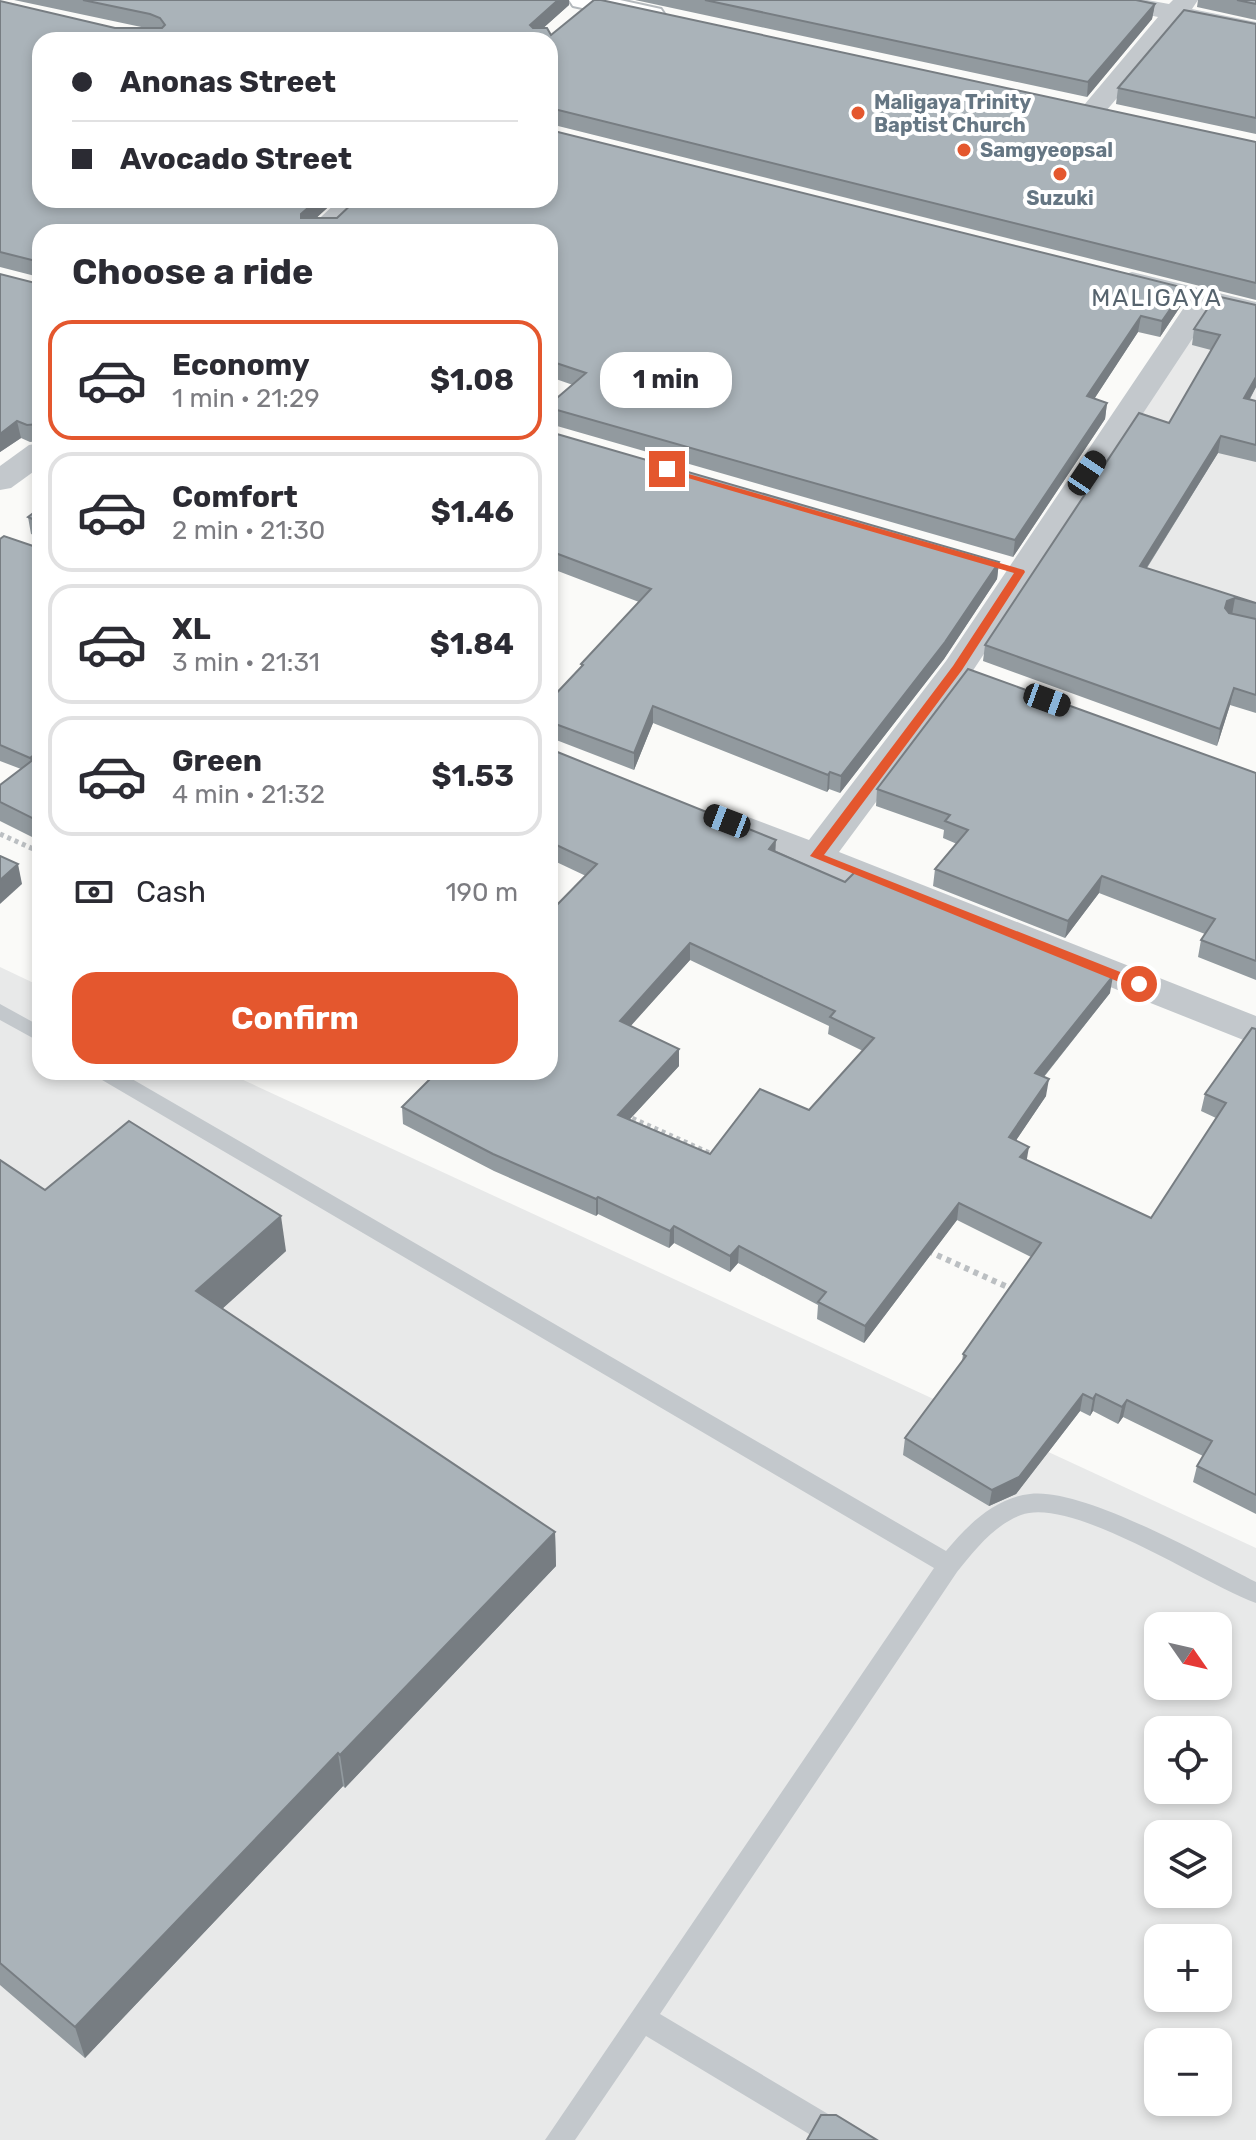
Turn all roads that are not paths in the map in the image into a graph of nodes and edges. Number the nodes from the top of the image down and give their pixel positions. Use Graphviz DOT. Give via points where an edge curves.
graph roads {
  1 [pos="1111,0"];
  2 [pos="1180,7"];
  3 [pos="582,8"];
  4 [pos="685,22"];
  5 [pos="1256,30"];
  6 [pos="1062,104"];
  7 [pos="1092,111"];
  8 [pos="1123,117"];
  9 [pos="347,208"];
  10 [pos="328,224"];
  11 [pos="1113,276"];
  12 [pos="1204,299"];
  13 [pos="1256,311"];
  14 [pos="32,458"];
  15 [pos="0,481"];
  16 [pos="698,810"];
  17 [pos="816,856"];
  18 [pos="0,1011"];
  19 [pos="32,1030"];
  20 [pos="1256,1031"];
  21 [pos="118,1080"];
  22 [pos="949,1565"];
  23 [pos="1256,1593"];
  24 [pos="641,2018"];
  25 [pos="559,2140"];
  26 [pos="845,2140"];
  1 -- 2 [label="street"];
  2 -- 5 [label="street"];
  2 -- 7 [label="street"];
  3 -- 4 [label="highway"];
  6 -- 7 [label="highway"];
  7 -- 8 [label="highway"];
  9 -- 10 [label="street"];
  11 -- 12 [label="street"];
  12 -- 13 [label="street"];
  12 -- 17 [label="street" via="1005,567 973,673"];
  14 -- 15 [label="street"];
  16 -- 17 [label="street"];
  17 -- 20 [label="street"];
  18 -- 19 [label="lane"];
  21 -- 22 [label="lane"];
  22 -- 23 [label="lane" via="997,1516 1031,1503 1061,1505"];
  22 -- 24 [label="lane"];
  24 -- 25 [label="lane"];
  24 -- 26 [label="lane"];
}
